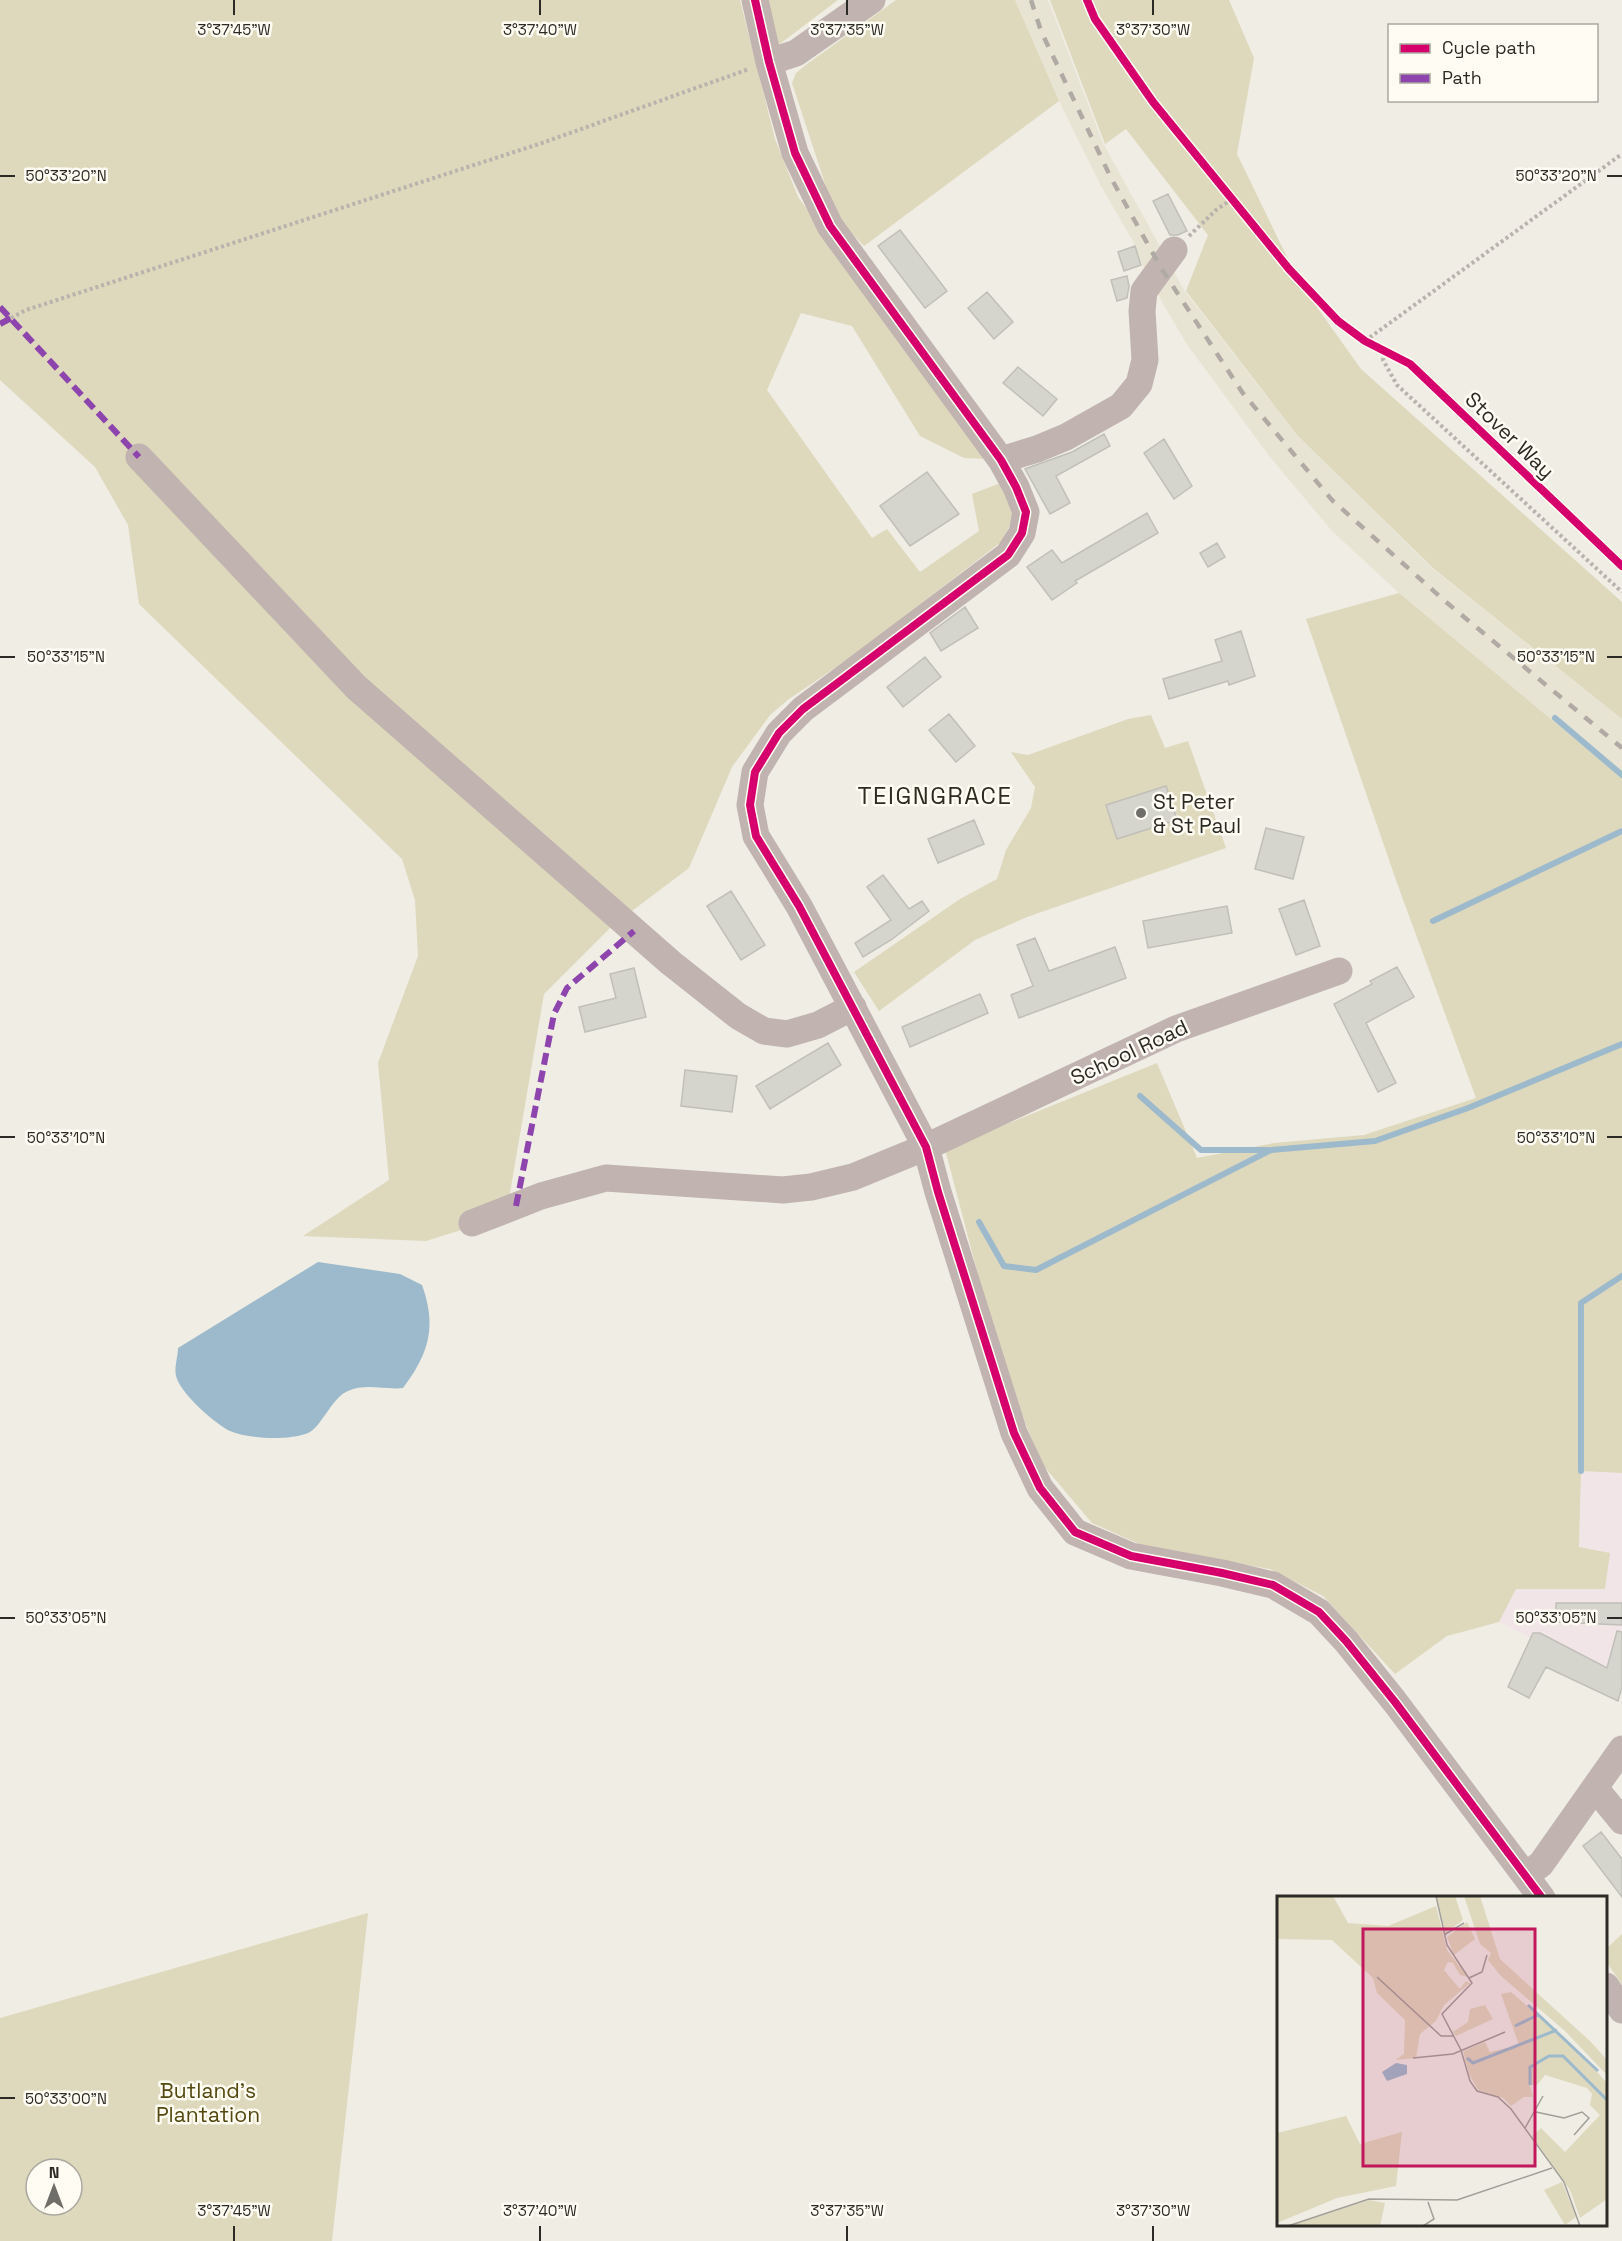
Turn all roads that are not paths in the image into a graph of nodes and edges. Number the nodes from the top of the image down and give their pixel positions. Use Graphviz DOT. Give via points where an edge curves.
graph roads {
  1 [pos="755,0"];
  2 [pos="872,0"];
  3 [pos="769,62"];
  4 [pos="1174,250"];
  5 [pos="139,457"];
  6 [pos="1001,460"];
  7 [pos="1339,971"];
  8 [pos="853,1007"];
  9 [pos="926,1147"];
  10 [pos="472,1223"];
  11 [pos="1622,1749"];
  12 [pos="1594,1788"];
  13 [pos="1622,1821"];
  14 [pos="1526,1875"];
  15 [pos="1541,1896"];
  16 [pos="1607,1989"];
  17 [pos="1622,2010"];
  1 -- 3 [label="street"];
  2 -- 3 [label="street" via="796,53"];
  3 -- 6 [label="street" via="795,153 830,226"];
  4 -- 6 [label="street" via="1144,291 1145,360 1139,384 1121,406 1066,437"];
  5 -- 8 [label="street" via="356,687 671,963 738,1016 764,1031 787,1034 818,1025"];
  6 -- 8 [label="street" via="1026,512 1022,533 1008,555 803,709 779,733 755,772 750,805 756,836"];
  7 -- 9 [label="street, School Road" via="1176,1029"];
  8 -- 9 [label="street"];
  9 -- 10 [label="street, School Road" via="853,1177 783,1190 606,1178 541,1196"];
  9 -- 14 [label="street" via="1014,1433 1040,1488 1075,1532 1131,1556 1273,1585 1319,1612 1347,1641"];
  11 -- 12 [label="street"];
  12 -- 13 [label="street"];
  12 -- 14 [label="street" via="1540,1864"];
  14 -- 15 [label="street"];
  16 -- 17 [label="street"];
}
